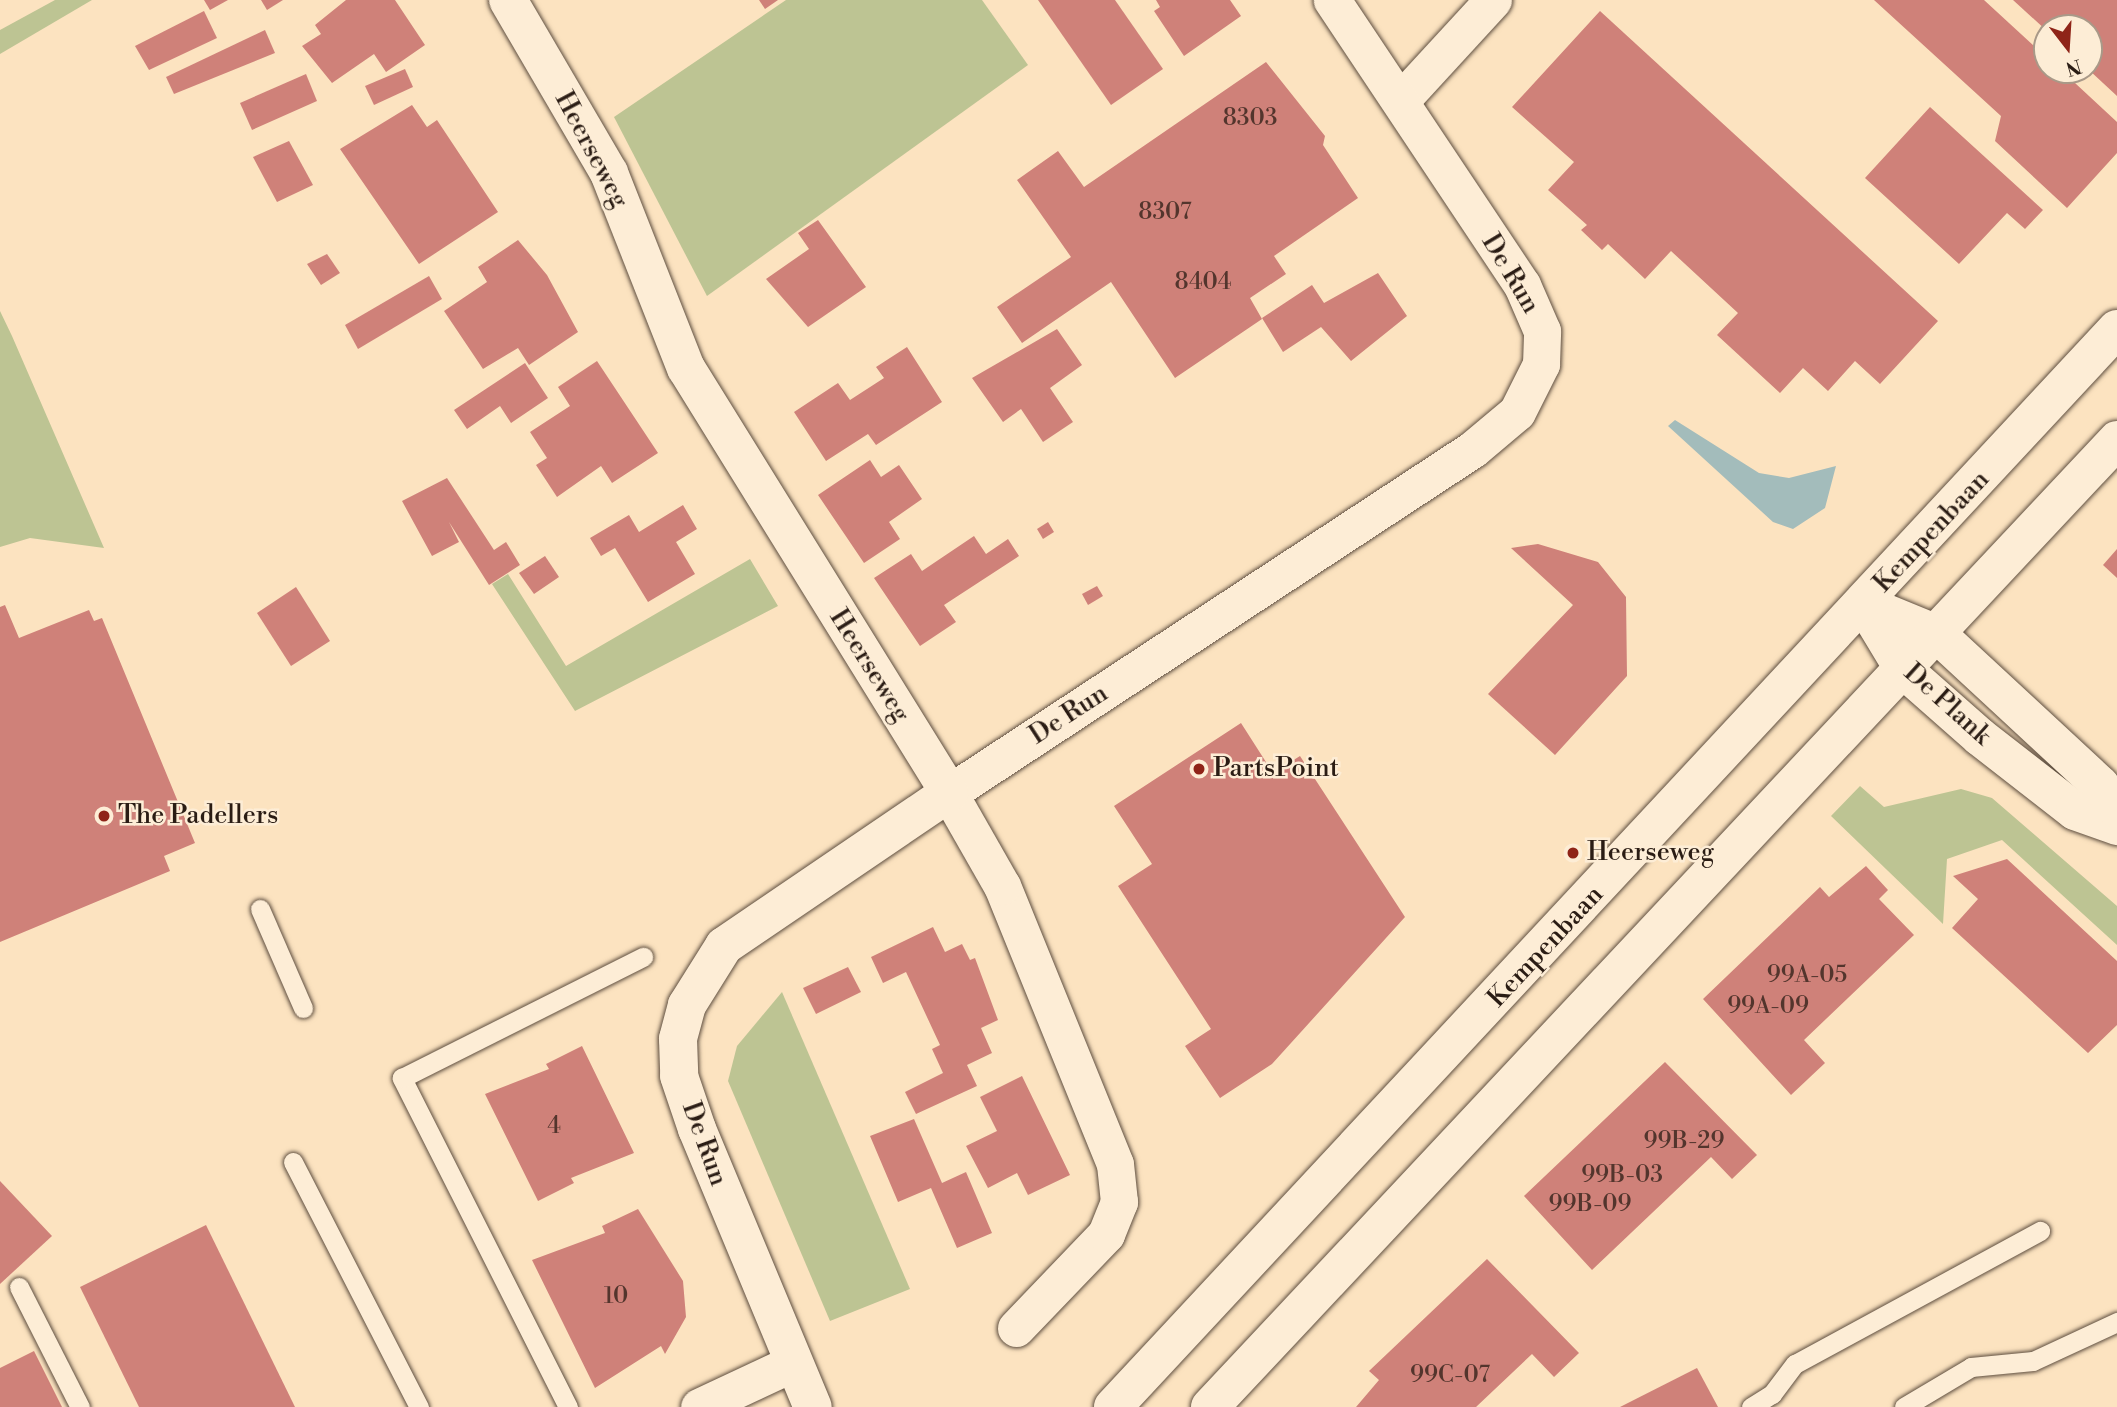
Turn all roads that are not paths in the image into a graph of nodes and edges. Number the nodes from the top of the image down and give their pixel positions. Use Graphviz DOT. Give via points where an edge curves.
graph roads {
  1 [pos="508,0"];
  2 [pos="1332,0"];
  3 [pos="1493,0"];
  4 [pos="1401,100"];
  5 [pos="2117,329"];
  6 [pos="2117,440"];
  7 [pos="1864,604"];
  8 [pos="1937,634"];
  9 [pos="1904,670"];
  10 [pos="949,793"];
  11 [pos="2117,809"];
  12 [pos="2117,826"];
  13 [pos="260,908"];
  14 [pos="643,957"];
  15 [pos="303,1008"];
  16 [pos="293,1162"];
  17 [pos="2040,1231"];
  18 [pos="19,1287"];
  19 [pos="2117,1322"];
  20 [pos="1017,1328"];
  21 [pos="810,1392"];
  22 [pos="80,1407"];
  23 [pos="419,1407"];
  24 [pos="568,1407"];
  25 [pos="699,1407"];
  26 [pos="1113,1407"];
  27 [pos="1210,1407"];
  28 [pos="1751,1407"];
  29 [pos="1904,1407"];
  1 -- 10 [label="main road, Heerseweg" via="609,173 686,368"];
  2 -- 4 [label="street, De Run"];
  3 -- 4 [label="street"];
  4 -- 10 [label="street, De Run" via="1522,285 1542,331 1541,364 1517,412 1474,449"];
  5 -- 7 [label="main road, Kempenbaan"];
  6 -- 8 [label="main road"];
  7 -- 8 [label="main road, De Plank"];
  7 -- 9 [label="main road, De Plank"];
  7 -- 26 [label="main road, Kempenbaan"];
  8 -- 9 [label="main road"];
  8 -- 11 [label="main road, De Plank" via="2100,785"];
  9 -- 12 [label="main road, De Plank" via="2075,811"];
  9 -- 27 [label="main road"];
  10 -- 20 [label="street, Heerseweg" via="1002,886 1115,1164 1119,1202 1107,1234"];
  10 -- 21 [label="main road, De Run" via="724,946 687,1005 681,1028 679,1076"];
  13 -- 15 [label="lane"];
  14 -- 24 [label="lane" via="402,1078"];
  16 -- 23 [label="lane"];
  17 -- 28 [label="lane" via="1796,1364 1772,1394"];
  18 -- 22 [label="lane"];
  19 -- 29 [label="lane" via="2033,1361 1970,1367"];
  21 -- 25 [label="street"];
}
